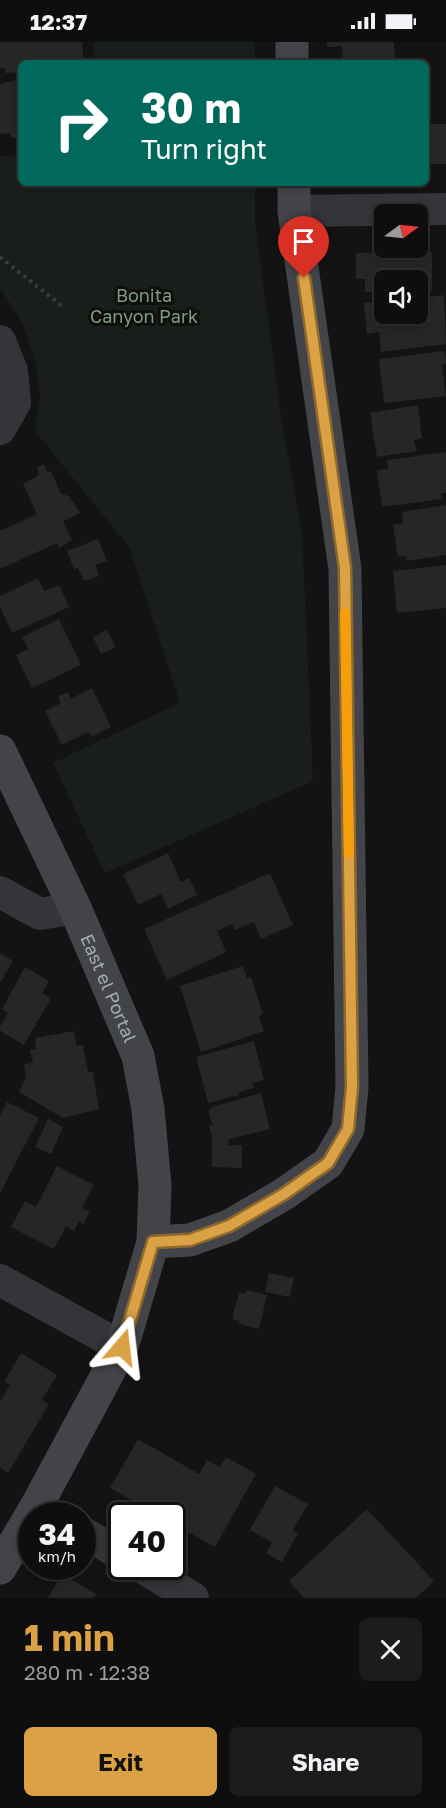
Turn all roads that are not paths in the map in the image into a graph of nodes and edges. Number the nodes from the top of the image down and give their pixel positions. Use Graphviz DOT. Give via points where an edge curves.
graph roads {
  1 [pos="292,42"];
  2 [pos="292,60"];
  3 [pos="294,197"];
  4 [pos="446,209"];
  5 [pos="0,341"];
  6 [pos="0,429"];
  7 [pos="0,751"];
  8 [pos="0,892"];
  9 [pos="75,908"];
  10 [pos="153,1242"];
  11 [pos="0,1280"];
  12 [pos="122,1347"];
  13 [pos="48,1502"];
  14 [pos="18,1545"];
  15 [pos="0,1568"];
  16 [pos="163,1580"];
  17 [pos="193,1598"];
  1 -- 2 [label="street"];
  3 -- 4 [label="street"];
  3 -- 10 [label="street" via="345,568 352,1087 348,1129 328,1163 229,1226 190,1240"];
  5 -- 6 [label="street" via="12,371 15,403"];
  7 -- 9 [label="street, East el Portal"];
  8 -- 9 [label="street" via="40,914"];
  9 -- 10 [label="street, East el Portal" via="138,1056 148,1109 155,1186"];
  10 -- 12 [label="street, East el Portal"];
  11 -- 12 [label="street"];
  12 -- 13 [label="street, East el Portal"];
  14 -- 15 [label="street, East el Portal"];
  16 -- 17 [label="street"];
}
